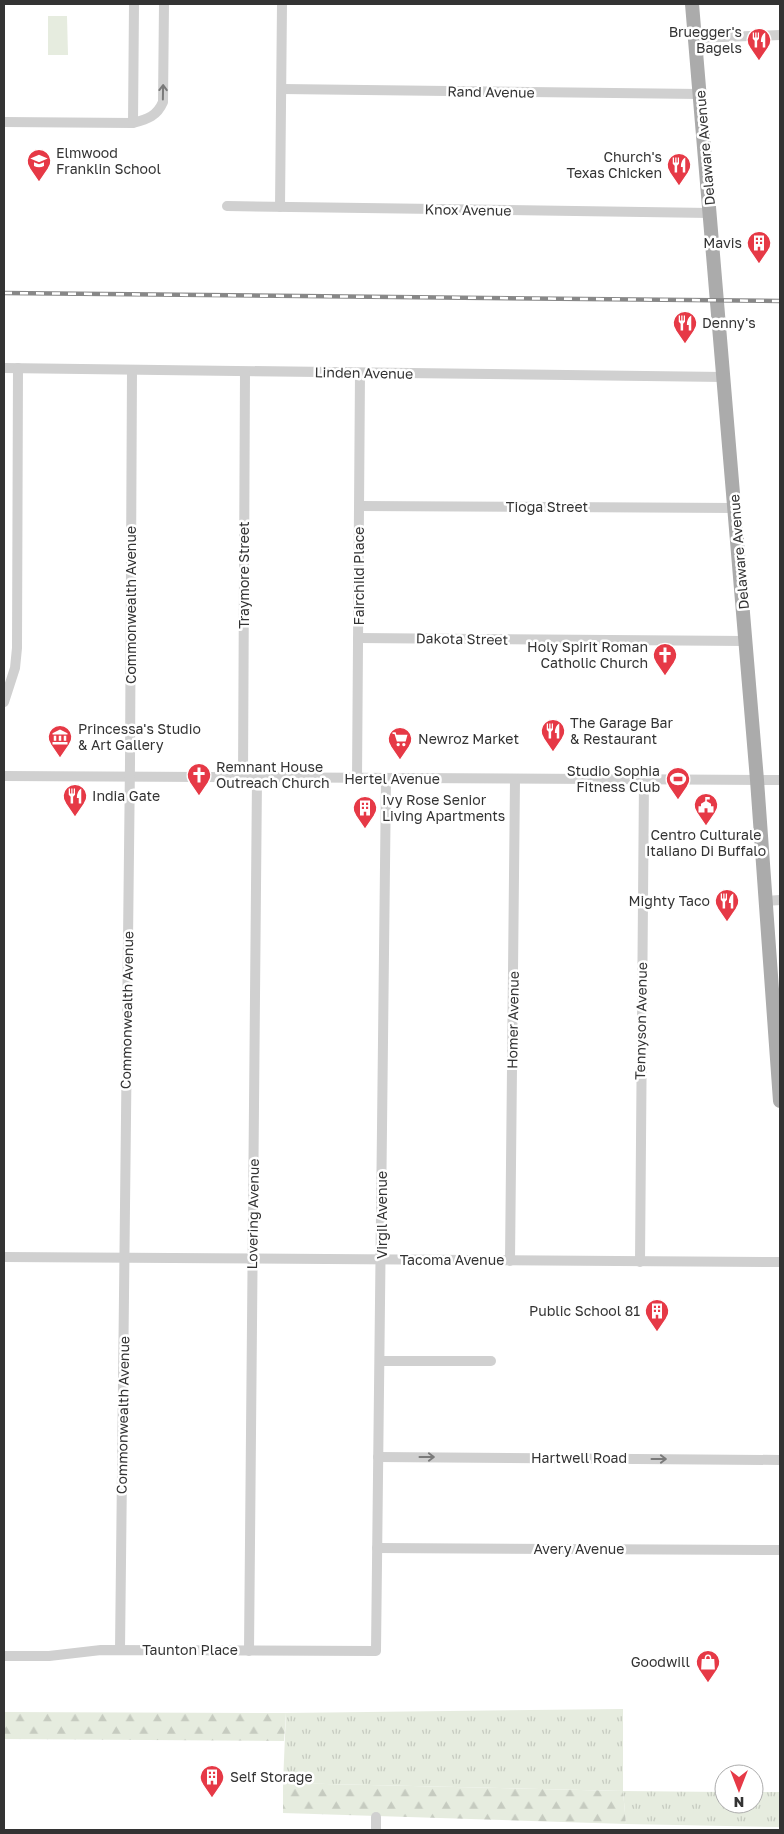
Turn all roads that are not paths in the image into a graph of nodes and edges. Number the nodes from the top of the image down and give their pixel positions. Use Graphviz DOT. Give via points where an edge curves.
graph roads {
  1 [pos="134,4"];
  2 [pos="164,4"];
  3 [pos="282,4"];
  4 [pos="692,4"];
  5 [pos="780,35"];
  6 [pos="695,38"];
  7 [pos="282,89"];
  8 [pos="700,94"];
  9 [pos="4,122"];
  10 [pos="133,122"];
  11 [pos="226,206"];
  12 [pos="280,207"];
  13 [pos="710,212"];
  14 [pos="4,368"];
  15 [pos="18,368"];
  16 [pos="132,370"];
  17 [pos="245,372"];
  18 [pos="360,373"];
  19 [pos="724,377"];
  20 [pos="359,506"];
  21 [pos="735,508"];
  22 [pos="358,638"];
  23 [pos="746,641"];
  24 [pos="4,702"];
  25 [pos="4,776"];
  26 [pos="130,777"];
  27 [pos="243,778"];
  28 [pos="257,778"];
  29 [pos="357,779"];
  30 [pos="386,779"];
  31 [pos="516,779"];
  32 [pos="644,780"];
  33 [pos="757,780"];
  34 [pos="780,780"];
  35 [pos="780,900"];
  36 [pos="766,901"];
  37 [pos="778,1025"];
  38 [pos="780,1101"];
  39 [pos="4,1257"];
  40 [pos="124,1258"];
  41 [pos="253,1258"];
  42 [pos="382,1260"];
  43 [pos="510,1261"];
  44 [pos="640,1262"];
  45 [pos="780,1262"];
  46 [pos="380,1361"];
  47 [pos="491,1361"];
  48 [pos="378,1457"];
  49 [pos="780,1460"];
  50 [pos="377,1548"];
  51 [pos="780,1550"];
  52 [pos="120,1650"];
  53 [pos="249,1651"];
  54 [pos="376,1651"];
  55 [pos="4,1656"];
  56 [pos="376,1817"];
  57 [pos="376,1830"];
  1 -- 10 [label="street"];
  10 -- 2 [label="street, one-way" via="150,118 160,110 163,102"];
  3 -- 7 [label="street"];
  4 -- 6 [label="main road, Delaware Avenue"];
  5 -- 6 [label="street"];
  6 -- 8 [label="main road, Delaware Avenue"];
  7 -- 8 [label="street, Rand Avenue"];
  7 -- 12 [label="street"];
  8 -- 13 [label="main road, Delaware Avenue"];
  9 -- 10 [label="street"];
  11 -- 12 [label="street, Knox Avenue"];
  12 -- 13 [label="street, Knox Avenue"];
  13 -- 19 [label="main road, Delaware Avenue"];
  14 -- 15 [label="street, Linden Avenue"];
  15 -- 16 [label="street, Linden Avenue"];
  15 -- 24 [label="street" via="17,648 15,668"];
  16 -- 17 [label="street, Linden Avenue"];
  16 -- 26 [label="street, Commonwealth Avenue"];
  17 -- 18 [label="street, Linden Avenue"];
  17 -- 27 [label="street, Traymore Street"];
  18 -- 19 [label="street, Linden Avenue"];
  18 -- 20 [label="street, Fairchild Place"];
  19 -- 21 [label="main road, Delaware Avenue"];
  20 -- 21 [label="street, Tioga Street"];
  20 -- 22 [label="street, Fairchild Place"];
  21 -- 23 [label="main road, Delaware Avenue"];
  22 -- 23 [label="street, Dakota Street"];
  22 -- 29 [label="street, Fairchild Place"];
  23 -- 33 [label="main road, Delaware Avenue"];
  25 -- 26 [label="street, Hertel Avenue"];
  26 -- 27 [label="street, Hertel Avenue"];
  26 -- 40 [label="street, Commonwealth Avenue"];
  27 -- 28 [label="street, Hertel Avenue"];
  28 -- 29 [label="street, Hertel Avenue"];
  28 -- 41 [label="street, Lovering Avenue"];
  29 -- 30 [label="street, Hertel Avenue"];
  30 -- 31 [label="street, Hertel Avenue"];
  30 -- 42 [label="street, Virgil Avenue"];
  31 -- 32 [label="street, Hertel Avenue"];
  31 -- 43 [label="street, Homer Avenue"];
  32 -- 33 [label="street, Hertel Avenue"];
  32 -- 44 [label="street, Tennyson Avenue"];
  33 -- 34 [label="street, Hertel Avenue"];
  33 -- 36 [label="main road, Delaware Avenue"];
  35 -- 36 [label="street"];
  36 -- 37 [label="main road, Delaware Avenue"];
  37 -- 38 [label="main road, Delaware Avenue"];
  39 -- 40 [label="street, Tacoma Avenue"];
  40 -- 41 [label="street, Tacoma Avenue"];
  40 -- 52 [label="street, Commonwealth Avenue"];
  41 -- 42 [label="street, Tacoma Avenue"];
  41 -- 53 [label="street, Lovering Avenue"];
  42 -- 43 [label="street, Tacoma Avenue"];
  42 -- 46 [label="street, Virgil Avenue"];
  43 -- 44 [label="street, Tacoma Avenue"];
  44 -- 45 [label="street, Tacoma Avenue"];
  46 -- 47 [label="street"];
  46 -- 48 [label="street, Virgil Avenue"];
  48 -- 49 [label="street, Hartwell Road, one-way"];
  48 -- 50 [label="street, Virgil Avenue"];
  50 -- 51 [label="street, Avery Avenue"];
  50 -- 54 [label="street, Virgil Avenue"];
  52 -- 53 [label="street, Taunton Place"];
  52 -- 55 [label="street, Taunton Place"];
  53 -- 54 [label="street, Taunton Place"];
  56 -- 57 [label="street"];
}
